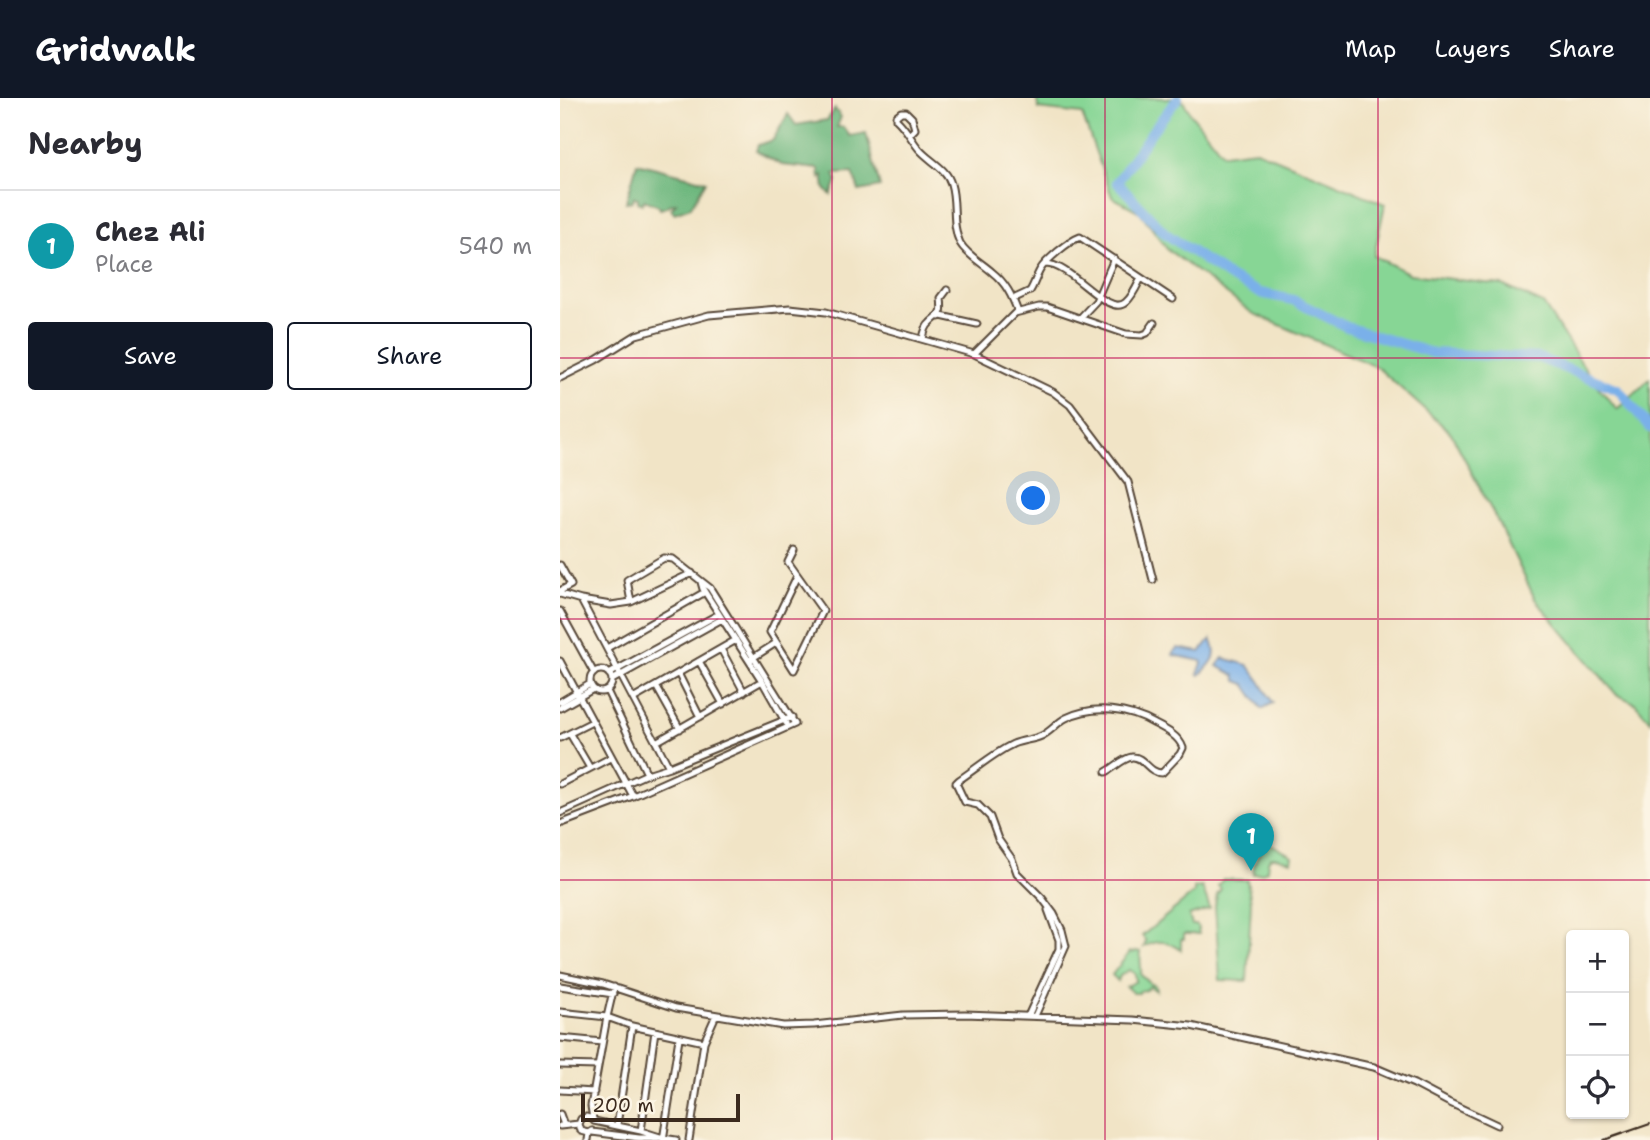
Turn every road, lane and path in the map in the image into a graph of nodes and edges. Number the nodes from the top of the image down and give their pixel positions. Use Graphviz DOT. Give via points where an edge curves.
graph roads {
  1 [pos="910,134"];
  2 [pos="1114,259"];
  3 [pos="1045,264"];
  4 [pos="1141,278"];
  5 [pos="947,290"];
  6 [pos="1098,298"];
  7 [pos="1013,299"];
  8 [pos="1173,299"];
  9 [pos="1018,312"];
  10 [pos="939,317"];
  11 [pos="1080,318"];
  12 [pos="1154,323"];
  13 [pos="977,324"];
  14 [pos="923,339"];
  15 [pos="974,354"];
  16 [pos="560,378"];
  17 [pos="794,550"];
  18 [pos="560,565"];
  19 [pos="692,573"];
  20 [pos="797,576"];
  21 [pos="568,578"];
  22 [pos="1153,580"];
  23 [pos="701,582"];
  24 [pos="560,583"];
  25 [pos="705,592"];
  26 [pos="560,593"];
  27 [pos="581,600"];
  28 [pos="631,603"];
  29 [pos="560,611"];
  30 [pos="721,616"];
  31 [pos="736,640"];
  32 [pos="776,643"];
  33 [pos="607,648"];
  34 [pos="720,649"];
  35 [pos="751,658"];
  36 [pos="560,661"];
  37 [pos="699,661"];
  38 [pos="563,672"];
  39 [pos="619,672"];
  40 [pos="594,673"];
  41 [pos="678,673"];
  42 [pos="611,677"];
  43 [pos="762,681"];
  44 [pos="592,686"];
  45 [pos="656,686"];
  46 [pos="607,691"];
  47 [pos="744,692"];
  48 [pos="578,695"];
  49 [pos="633,699"];
  50 [pos="560,702"];
  51 [pos="723,704"];
  52 [pos="560,708"];
  53 [pos="700,717"];
  54 [pos="792,717"];
  55 [pos="785,720"];
  56 [pos="592,722"];
  57 [pos="789,727"];
  58 [pos="680,729"];
  59 [pos="570,734"];
  60 [pos="560,738"];
  61 [pos="742,738"];
  62 [pos="656,742"];
  63 [pos="721,746"];
  64 [pos="746,746"];
  65 [pos="699,755"];
  66 [pos="725,755"];
  67 [pos="612,757"];
  68 [pos="702,765"];
  69 [pos="672,766"];
  70 [pos="590,768"];
  71 [pos="1107,772"];
  72 [pos="651,773"];
  73 [pos="680,775"];
  74 [pos="560,783"];
  75 [pos="626,783"];
  76 [pos="659,784"];
  77 [pos="605,793"];
  78 [pos="633,796"];
  79 [pos="583,803"];
  80 [pos="610,804"];
  81 [pos="561,813"];
  82 [pos="588,813"];
  83 [pos="563,822"];
  84 [pos="560,975"];
  85 [pos="560,986"];
  86 [pos="614,987"];
  87 [pos="612,994"];
  88 [pos="560,1012"];
  89 [pos="716,1015"];
  90 [pos="1031,1016"];
  91 [pos="607,1017"];
  92 [pos="632,1026"];
  93 [pos="654,1031"];
  94 [pos="560,1038"];
  95 [pos="680,1038"];
  96 [pos="602,1042"];
  97 [pos="704,1042"];
  98 [pos="560,1065"];
  99 [pos="598,1066"];
  100 [pos="560,1090"];
  101 [pos="594,1092"];
  102 [pos="591,1106"];
  103 [pos="560,1114"];
  104 [pos="586,1116"];
  105 [pos="594,1120"];
  106 [pos="579,1124"];
  107 [pos="562,1125"];
  108 [pos="617,1125"];
  109 [pos="1497,1125"];
  110 [pos="641,1130"];
  111 [pos="588,1136"];
  112 [pos="615,1137"];
  113 [pos="639,1139"];
  114 [pos="663,1139"];
  115 [pos="676,1140"];
  116 [pos="689,1140"];
  1 -- 7 [label="street" via="950,181 959,241 998,276"];
  2 -- 3 [label="street" via="1080,237"];
  2 -- 4 [label="street"];
  2 -- 6 [label="street"];
  3 -- 6 [label="street" via="1065,269"];
  3 -- 7 [label="street" via="1031,291"];
  4 -- 6 [label="street" via="1122,305"];
  4 -- 8 [label="street"];
  5 -- 10 [label="street"];
  6 -- 11 [label="street"];
  7 -- 9 [label="street"];
  9 -- 11 [label="street" via="1043,307"];
  9 -- 15 [label="street"];
  10 -- 13 [label="street"];
  10 -- 14 [label="street" via="928,324"];
  11 -- 12 [label="street" via="1140,335"];
  14 -- 15 [label="street"];
  14 -- 16 [label="street" via="812,309 709,315 636,335"];
  15 -- 22 [label="street" via="1053,392 1070,405 1128,482"];
  17 -- 20 [label="street" via="788,562"];
  18 -- 21 [label="street"];
  19 -- 23 [label="street"];
  19 -- 28 [label="street"];
  19 -- 28 [label="street" via="664,558 627,580"];
  20 -- 32 [label="street" via="770,632"];
  20 -- 32 [label="street" via="823,611 794,670"];
  21 -- 24 [label="street"];
  21 -- 26 [label="street" via="571,585"];
  23 -- 25 [label="street"];
  23 -- 35 [label="street" via="710,588"];
  25 -- 30 [label="street"];
  25 -- 33 [label="street"];
  26 -- 27 [label="street"];
  27 -- 28 [label="street"];
  27 -- 33 [label="street"];
  29 -- 40 [label="street"];
  30 -- 31 [label="street"];
  30 -- 39 [label="street"];
  31 -- 34 [label="street"];
  31 -- 35 [label="street"];
  32 -- 35 [label="street"];
  33 -- 39 [label="street"];
  34 -- 37 [label="street"];
  34 -- 47 [label="street"];
  35 -- 43 [label="street"];
  35 -- 54 [label="street"];
  36 -- 38 [label="street"];
  37 -- 41 [label="street"];
  37 -- 51 [label="street"];
  38 -- 48 [label="street"];
  39 -- 42 [label="street"];
  39 -- 49 [label="street"];
  40 -- 42 [label="street" via="601,671"];
  40 -- 44 [label="street"];
  41 -- 45 [label="street"];
  41 -- 53 [label="street"];
  42 -- 46 [label="street"];
  43 -- 47 [label="street"];
  43 -- 55 [label="street"];
  44 -- 46 [label="street"];
  44 -- 48 [label="street"];
  45 -- 49 [label="street"];
  45 -- 58 [label="street"];
  46 -- 72 [label="street"];
  47 -- 51 [label="street"];
  48 -- 50 [label="street"];
  48 -- 52 [label="street"];
  48 -- 56 [label="street"];
  49 -- 62 [label="street"];
  51 -- 53 [label="street"];
  53 -- 58 [label="street"];
  54 -- 55 [label="street"];
  54 -- 57 [label="street" via="795,724"];
  55 -- 57 [label="street"];
  55 -- 61 [label="street"];
  56 -- 59 [label="street"];
  56 -- 67 [label="street"];
  57 -- 64 [label="street"];
  58 -- 62 [label="street"];
  59 -- 60 [label="street"];
  59 -- 70 [label="street"];
  61 -- 63 [label="street"];
  61 -- 64 [label="street"];
  62 -- 69 [label="street"];
  63 -- 65 [label="street"];
  63 -- 66 [label="street"];
  64 -- 66 [label="street"];
  65 -- 68 [label="street"];
  65 -- 69 [label="street"];
  66 -- 68 [label="street"];
  67 -- 70 [label="street"];
  67 -- 75 [label="street"];
  68 -- 73 [label="street"];
  69 -- 72 [label="street"];
  69 -- 73 [label="street"];
  70 -- 74 [label="street"];
  71 -- 90 [label="street" via="1134,757 1160,774 1180,754 1182,744 1148,720 1116,710 1097,710 1067,718 1040,737 1006,747 956,783 965,802 978,805 990,817 1017,873 1048,907 1057,925 1059,948"];
  72 -- 75 [label="street"];
  72 -- 76 [label="street"];
  73 -- 76 [label="street"];
  75 -- 77 [label="street"];
  75 -- 78 [label="street"];
  76 -- 78 [label="street"];
  77 -- 79 [label="street"];
  77 -- 80 [label="street"];
  78 -- 80 [label="street"];
  79 -- 81 [label="street"];
  79 -- 82 [label="street"];
  80 -- 82 [label="street"];
  81 -- 83 [label="street"];
  82 -- 83 [label="street"];
  84 -- 86 [label="street"];
  85 -- 87 [label="street"];
  86 -- 87 [label="street"];
  86 -- 89 [label="street" via="676,1008"];
  87 -- 91 [label="street"];
  88 -- 91 [label="street"];
  89 -- 90 [label="street" via="791,1026 912,1014"];
  89 -- 97 [label="street"];
  90 -- 109 [label="street" via="1191,1026 1370,1066"];
  91 -- 92 [label="street"];
  91 -- 96 [label="street"];
  92 -- 93 [label="street"];
  92 -- 108 [label="street"];
  93 -- 95 [label="street"];
  93 -- 110 [label="street"];
  94 -- 96 [label="street"];
  95 -- 97 [label="street"];
  95 -- 114 [label="street"];
  96 -- 99 [label="street"];
  97 -- 116 [label="street"];
  98 -- 99 [label="street"];
  99 -- 101 [label="street"];
  100 -- 101 [label="street"];
  101 -- 102 [label="street"];
  102 -- 104 [label="street"];
  102 -- 105 [label="street"];
  103 -- 107 [label="street"];
  104 -- 105 [label="street"];
  104 -- 106 [label="street"];
  105 -- 108 [label="street"];
  105 -- 111 [label="street"];
  106 -- 107 [label="street"];
  106 -- 111 [label="street"];
  108 -- 110 [label="street"];
  110 -- 114 [label="street"];
  111 -- 112 [label="street"];
  112 -- 113 [label="street"];
  113 -- 114 [label="street"];
  114 -- 115 [label="street"];
}
